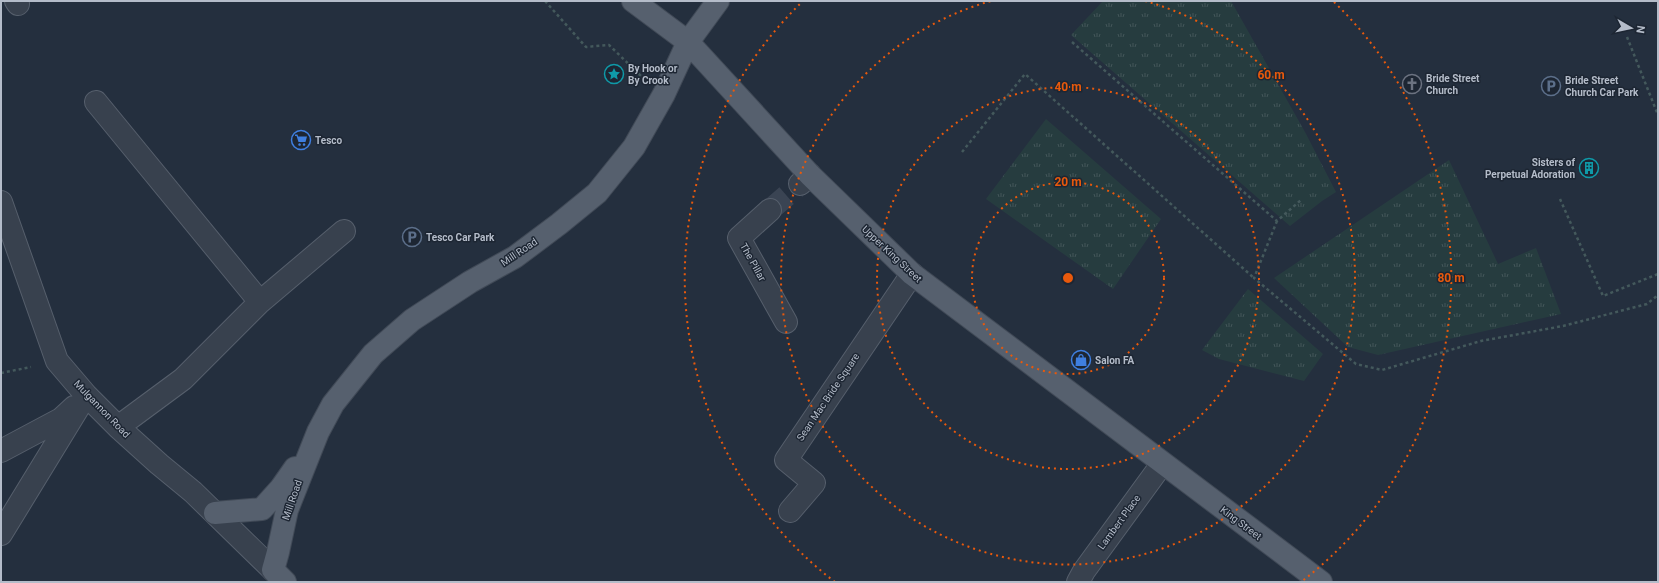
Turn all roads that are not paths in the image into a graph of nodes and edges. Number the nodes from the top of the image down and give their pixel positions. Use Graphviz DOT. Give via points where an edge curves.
graph roads {
  1 [pos="633,1"];
  2 [pos="718,1"];
  3 [pos="688,42"];
  4 [pos="96,102"];
  5 [pos="1,202"];
  6 [pos="770,210"];
  7 [pos="344,231"];
  8 [pos="912,274"];
  9 [pos="260,302"];
  10 [pos="786,322"];
  11 [pos="86,395"];
  12 [pos="118,427"];
  13 [pos="318,432"];
  14 [pos="1,451"];
  15 [pos="1162,464"];
  16 [pos="790,511"];
  17 [pos="215,513"];
  18 [pos="1,534"];
  19 [pos="279,576"];
  20 [pos="1078,582"];
  21 [pos="1321,582"];
  1 -- 3 [label="main road, Upper King Street"];
  2 -- 3 [label="main road, Mill Road"];
  3 -- 8 [label="main road, Upper King Street" via="805,180"];
  3 -- 13 [label="main road, Mill Road" via="664,94 634,147 597,193 515,257 470,282 412,320 373,354 333,404"];
  4 -- 9 [label="street"];
  5 -- 11 [label="street, Mulgannon Road" via="57,361"];
  6 -- 10 [label="street, The Pillar" via="739,238"];
  7 -- 9 [label="street"];
  8 -- 15 [label="main road, Upper King Street"];
  8 -- 16 [label="street, Sean Mac Bride Square" via="786,460 814,483"];
  9 -- 12 [label="street" via="183,379"];
  11 -- 12 [label="street, Mulgannon Road"];
  11 -- 14 [label="street" via="61,419"];
  11 -- 18 [label="street"];
  12 -- 17 [label="street, Mulgannon Road"];
  13 -- 17 [label="main road, Mill Road" via="281,488 262,509"];
  13 -- 19 [label="main road, Mill Road" via="287,510 278,552"];
  15 -- 20 [label="street, Lambert Place"];
  15 -- 21 [label="main road, King Street"];
  17 -- 19 [label="street, Mulgannon Road"];
}
